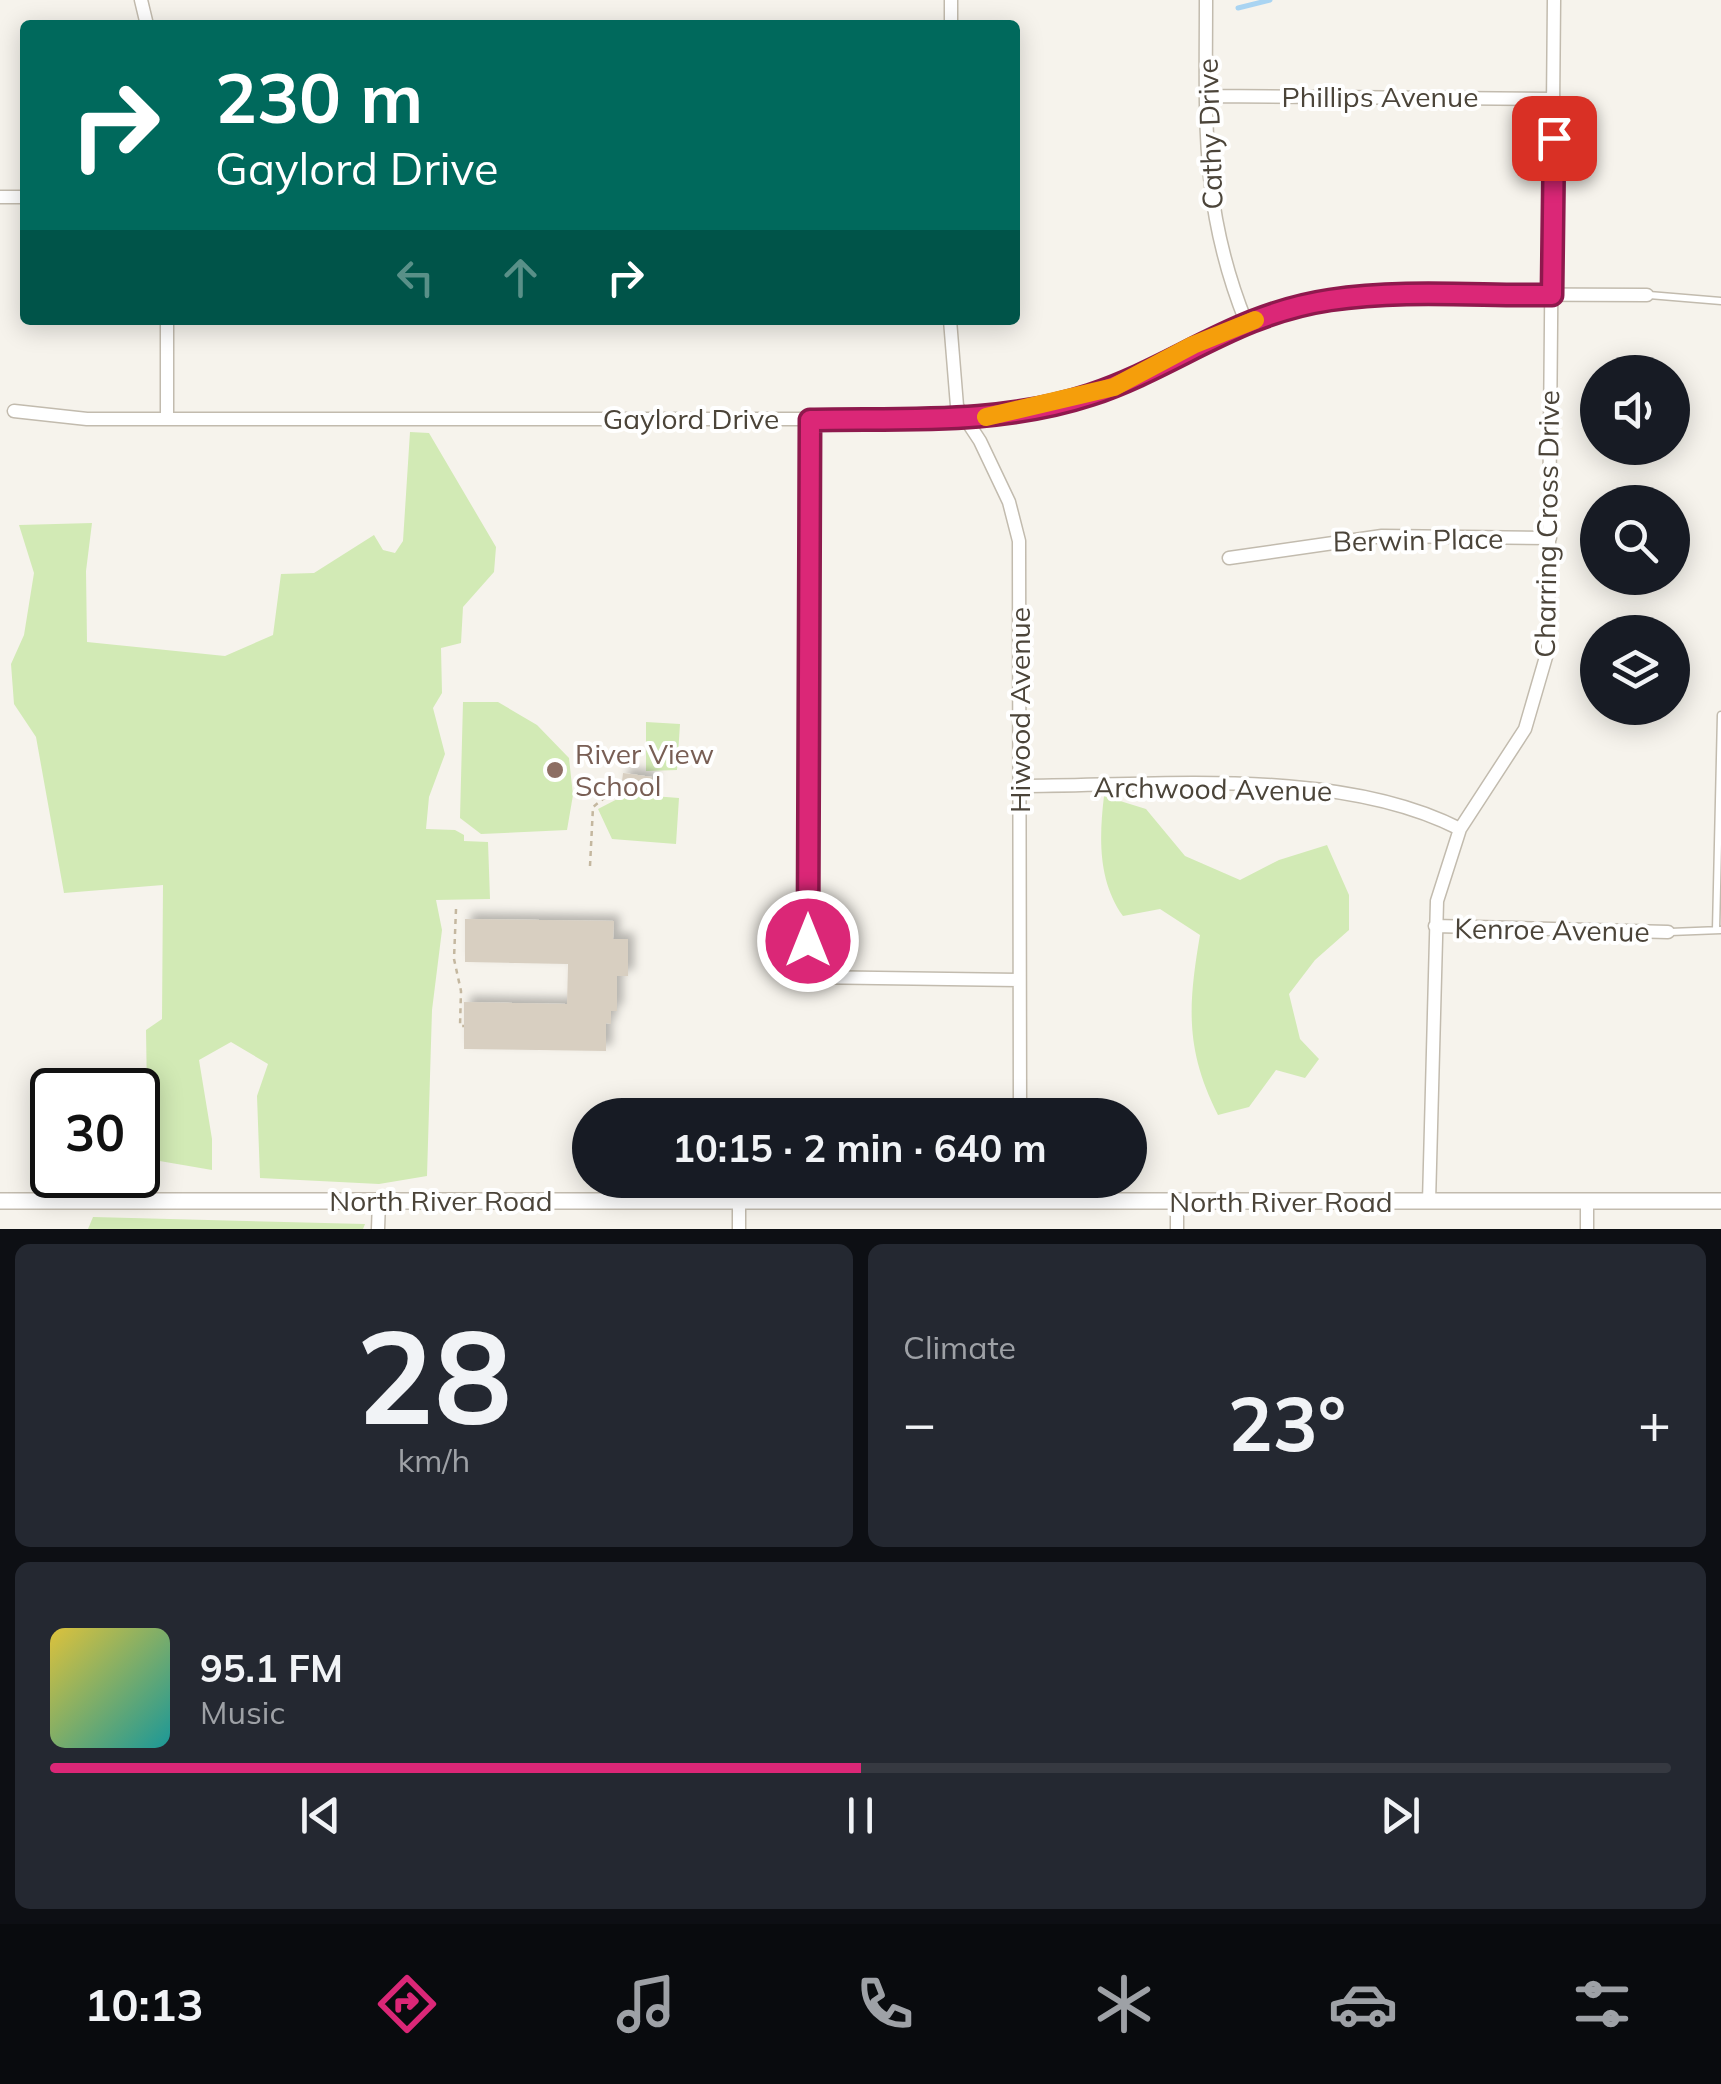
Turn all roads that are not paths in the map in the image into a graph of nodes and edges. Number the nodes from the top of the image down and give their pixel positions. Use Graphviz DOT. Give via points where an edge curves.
graph roads {
  1 [pos="1206,0"];
  2 [pos="1554,0"];
  3 [pos="1206,96"];
  4 [pos="1554,98"];
  5 [pos="1552,295"];
  6 [pos="1648,295"];
  7 [pos="1721,301"];
  8 [pos="1246,322"];
  9 [pos="168,325"];
  10 [pos="950,325"];
  11 [pos="14,411"];
  12 [pos="167,417"];
  13 [pos="966,419"];
  14 [pos="810,420"];
  15 [pos="1550,538"];
  16 [pos="1229,558"];
  17 [pos="1721,716"];
  18 [pos="1020,786"];
  19 [pos="1460,829"];
  20 [pos="1435,926"];
  21 [pos="1719,930"];
  22 [pos="1668,932"];
  23 [pos="1019,980"];
  24 [pos="1020,1098"];
  25 [pos="1020,1198"];
  26 [pos="0,1201"];
  27 [pos="378,1201"];
  28 [pos="739,1201"];
  29 [pos="1020,1202"];
  30 [pos="1177,1202"];
  31 [pos="1430,1202"];
  32 [pos="1588,1202"];
  33 [pos="1721,1202"];
  34 [pos="378,1229"];
  35 [pos="739,1229"];
  36 [pos="1176,1229"];
  37 [pos="1587,1229"];
  1 -- 3 [label="street, Cathy Drive"];
  2 -- 4 [label="street, Charring Cross Drive"];
  3 -- 4 [label="street, Phillips Avenue"];
  3 -- 8 [label="street, Cathy Drive" via="1212,212"];
  4 -- 5 [label="street, Charring Cross Drive"];
  5 -- 6 [label="street, Gaylord Drive"];
  5 -- 8 [label="street, Gaylord Drive" via="1392,294 1330,300"];
  5 -- 15 [label="street, Charring Cross Drive"];
  6 -- 7 [label="lane"];
  8 -- 13 [label="street, Gaylord Drive" via="1086,397"];
  9 -- 12 [label="street"];
  10 -- 13 [label="street, Hiwood Avenue" via="958,406"];
  11 -- 12 [label="street, Gaylord Drive" via="63,419"];
  12 -- 14 [label="street, Gaylord Drive"];
  13 -- 14 [label="street, Gaylord Drive"];
  13 -- 18 [label="street, Hiwood Avenue" via="1009,502 1019,541"];
  14 -- 23 [label="street" via="808,976"];
  15 -- 16 [label="street, Berwin Place" via="1382,536"];
  15 -- 19 [label="street, Charring Cross Drive" via="1548,650 1540,690 1507,761"];
  17 -- 21 [label="lane"];
  18 -- 19 [label="street, Archwood Avenue" via="1318,789 1397,802"];
  18 -- 23 [label="street, Hiwood Avenue"];
  19 -- 20 [label="street, Charring Cross Drive"];
  20 -- 22 [label="street, Kenroe Avenue"];
  20 -- 31 [label="street, Charring Cross Drive"];
  21 -- 22 [label="lane"];
  23 -- 24 [label="street, Hiwood Avenue"];
  25 -- 29 [label="street"];
  26 -- 27 [label="street, North River Road"];
  27 -- 28 [label="street, North River Road"];
  27 -- 34 [label="street"];
  28 -- 29 [label="street, North River Road"];
  28 -- 35 [label="street"];
  29 -- 30 [label="street, North River Road"];
  30 -- 31 [label="street, North River Road"];
  30 -- 36 [label="street"];
  31 -- 32 [label="street, North River Road"];
  32 -- 33 [label="street, North River Road"];
  32 -- 37 [label="street"];
}
